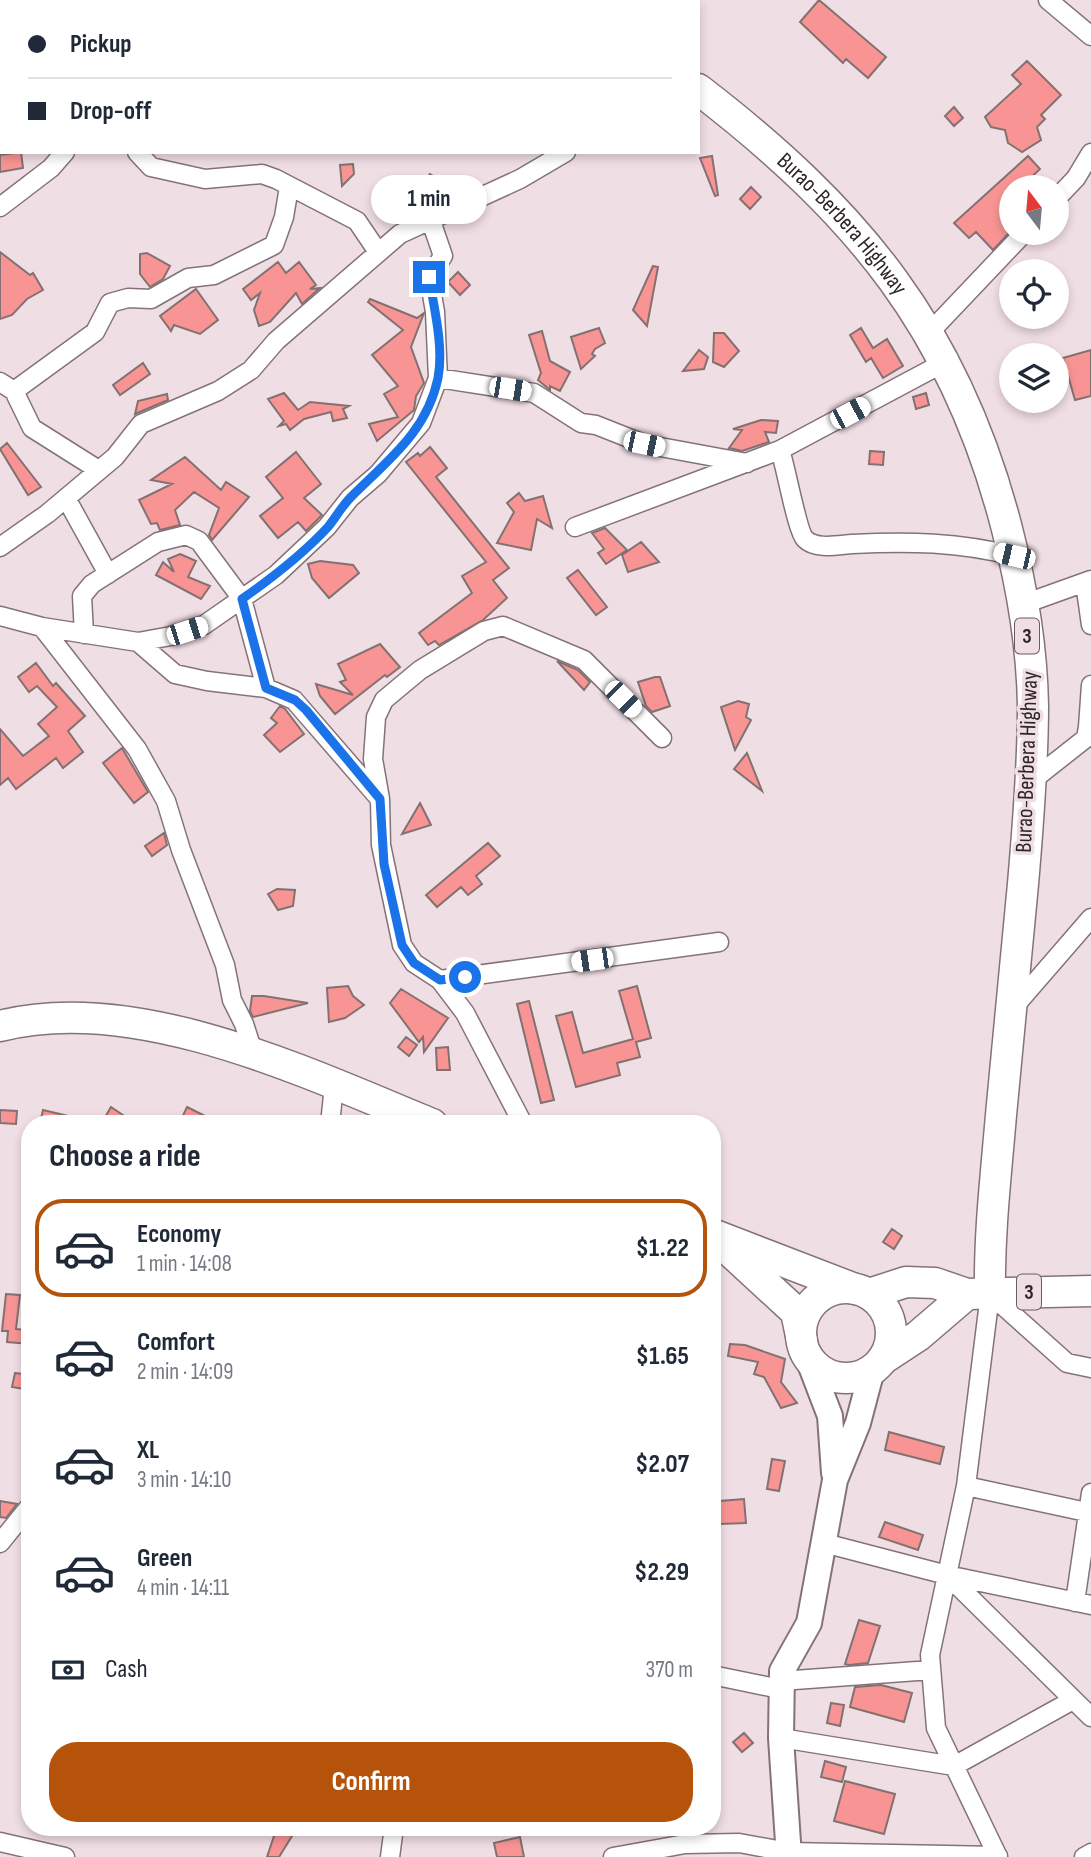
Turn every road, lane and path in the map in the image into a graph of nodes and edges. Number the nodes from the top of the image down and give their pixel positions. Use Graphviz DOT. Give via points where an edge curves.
graph roads {
  1 [pos="1048,0"];
  2 [pos="1091,36"];
  3 [pos="700,91"];
  4 [pos="1091,153"];
  5 [pos="63,154"];
  6 [pos="138,154"];
  7 [pos="563,154"];
  8 [pos="1069,185"];
  9 [pos="289,187"];
  10 [pos="1,204"];
  11 [pos="431,221"];
  12 [pos="1013,245"];
  13 [pos="378,252"];
  14 [pos="929,333"];
  15 [pos="945,362"];
  16 [pos="438,378"];
  17 [pos="7,387"];
  18 [pos="780,450"];
  19 [pos="747,463"];
  20 [pos="97,470"];
  21 [pos="66,498"];
  22 [pos="575,527"];
  23 [pos="0,547"];
  24 [pos="1014,556"];
  25 [pos="108,573"];
  26 [pos="1088,581"];
  27 [pos="242,599"];
  28 [pos="1024,604"];
  29 [pos="0,616"];
  30 [pos="1091,625"];
  31 [pos="42,627"];
  32 [pos="85,634"];
  33 [pos="138,642"];
  34 [pos="1091,685"];
  35 [pos="266,688"];
  36 [pos="1089,727"];
  37 [pos="662,738"];
  38 [pos="1029,783"];
  39 [pos="380,799"];
  40 [pos="1091,918"];
  41 [pos="719,942"];
  42 [pos="440,980"];
  43 [pos="1008,1013"];
  44 [pos="0,1026"];
  45 [pos="254,1055"];
  46 [pos="334,1086"];
  47 [pos="331,1115"];
  48 [pos="409,1115"];
  49 [pos="518,1115"];
  50 [pos="721,1237"];
  51 [pos="721,1242"];
  52 [pos="1091,1290"];
  53 [pos="862,1292"];
  54 [pos="979,1294"];
  55 [pos="804,1349"];
  56 [pos="877,1364"];
  57 [pos="1091,1368"];
  58 [pos="835,1480"];
  59 [pos="966,1486"];
  60 [pos="1091,1493"];
  61 [pos="1090,1513"];
  62 [pos="21,1517"];
  63 [pos="0,1543"];
  64 [pos="824,1543"];
  65 [pos="947,1576"];
  66 [pos="1083,1604"];
  67 [pos="931,1670"];
  68 [pos="721,1676"];
  69 [pos="780,1685"];
  70 [pos="1073,1700"];
  71 [pos="1091,1717"];
  72 [pos="781,1738"];
  73 [pos="954,1766"];
  74 [pos="393,1836"];
  75 [pos="0,1842"];
  76 [pos="1091,1853"];
  77 [pos="788,1855"];
  78 [pos="998,1856"];
  79 [pos="65,1857"];
  80 [pos="390,1857"];
  81 [pos="613,1857"];
  82 [pos="1084,1857"];
  1 -- 2 [label="street"];
  3 -- 14 [label="highway, Burao-Berbera Highway / 3" via="808,180 884,266"];
  4 -- 8 [label="street"];
  5 -- 10 [label="street"];
  6 -- 9 [label="street" via="151,167 205,179 262,174"];
  7 -- 11 [label="street"];
  9 -- 13 [label="street" via="358,221"];
  9 -- 17 [label="street" via="274,245 214,275 188,278 151,299 110,303 95,332"];
  11 -- 13 [label="street" via="400,234"];
  11 -- 16 [label="street" via="443,256 429,277"];
  12 -- 14 [label="street"];
  13 -- 20 [label="street" via="276,341 251,370 218,391 141,424 115,457"];
  14 -- 15 [label="highway, Burao-Berbera Highway / 3"];
  15 -- 18 [label="street"];
  15 -- 24 [label="highway, Burao-Berbera Highway / 3" via="974,422"];
  16 -- 19 [label="street" via="534,393 580,423 644,444"];
  16 -- 27 [label="street" via="421,423 402,448 327,527 276,575"];
  17 -- 20 [label="street" via="32,428"];
  18 -- 19 [label="street"];
  18 -- 24 [label="street" via="805,539 821,546 911,541 975,546"];
  19 -- 22 [label="street"];
  20 -- 21 [label="street"];
  21 -- 23 [label="street"];
  21 -- 25 [label="street"];
  24 -- 28 [label="highway, Burao-Berbera Highway / 3"];
  25 -- 27 [label="street" via="158,542 186,535 199,541"];
  25 -- 32 [label="street" via="82,596"];
  26 -- 28 [label="street"];
  26 -- 30 [label="street"];
  27 -- 33 [label="street" via="204,625"];
  27 -- 35 [label="street"];
  28 -- 38 [label="highway, Burao-Berbera Highway / 3" via="1033,706"];
  29 -- 31 [label="street"];
  31 -- 32 [label="street"];
  31 -- 45 [label="street" via="137,748 166,801"];
  32 -- 33 [label="street"];
  33 -- 35 [label="street" via="175,674"];
  34 -- 36 [label="street"];
  35 -- 39 [label="street" via="306,710"];
  36 -- 38 [label="street" via="1086,738"];
  37 -- 39 [label="street" via="584,660 503,626 484,631 431,663 384,700 373,736"];
  38 -- 43 [label="highway, Burao-Berbera Highway / 3"];
  39 -- 42 [label="street" via="384,864 402,945 414,963"];
  40 -- 43 [label="street"];
  41 -- 42 [label="street"];
  42 -- 49 [label="street" via="465,1013"];
  43 -- 54 [label="highway, Burao-Berbera Highway / 3"];
  44 -- 45 [label="highway" via="49,1018 102,1018 166,1028"];
  45 -- 46 [label="highway"];
  46 -- 47 [label="street"];
  46 -- 48 [label="highway"];
  50 -- 53 [label="highway"];
  51 -- 55 [label="highway" via="796,1312"];
  52 -- 54 [label="highway, 3"];
  53 -- 54 [label="highway" via="906,1282 935,1283"];
  53 -- 55 [label="highway" via="826,1293 814,1301 801,1327"];
  53 -- 56 [label="highway" via="880,1304 891,1331"];
  54 -- 56 [label="highway"];
  54 -- 57 [label="street" via="1067,1363"];
  54 -- 59 [label="street"];
  55 -- 56 [label="highway" via="816,1367 836,1376 859,1376"];
  55 -- 58 [label="street" via="830,1416"];
  56 -- 58 [label="street"];
  58 -- 64 [label="street"];
  59 -- 61 [label="street"];
  59 -- 65 [label="street"];
  60 -- 61 [label="street"];
  61 -- 66 [label="street"];
  62 -- 63 [label="street"];
  64 -- 65 [label="street"];
  64 -- 69 [label="street" via="809,1623 788,1656"];
  65 -- 66 [label="street"];
  65 -- 67 [label="street"];
  65 -- 70 [label="street"];
  67 -- 69 [label="street"];
  67 -- 73 [label="street" via="936,1728"];
  68 -- 69 [label="street"];
  69 -- 72 [label="street"];
  70 -- 71 [label="street"];
  70 -- 73 [label="street"];
  72 -- 73 [label="street"];
  72 -- 77 [label="street"];
  73 -- 78 [label="street"];
  74 -- 80 [label="street"];
  75 -- 79 [label="street"];
  76 -- 82 [label="street"];
  77 -- 78 [label="street"];
  77 -- 81 [label="street" via="738,1843 685,1844"];
}
